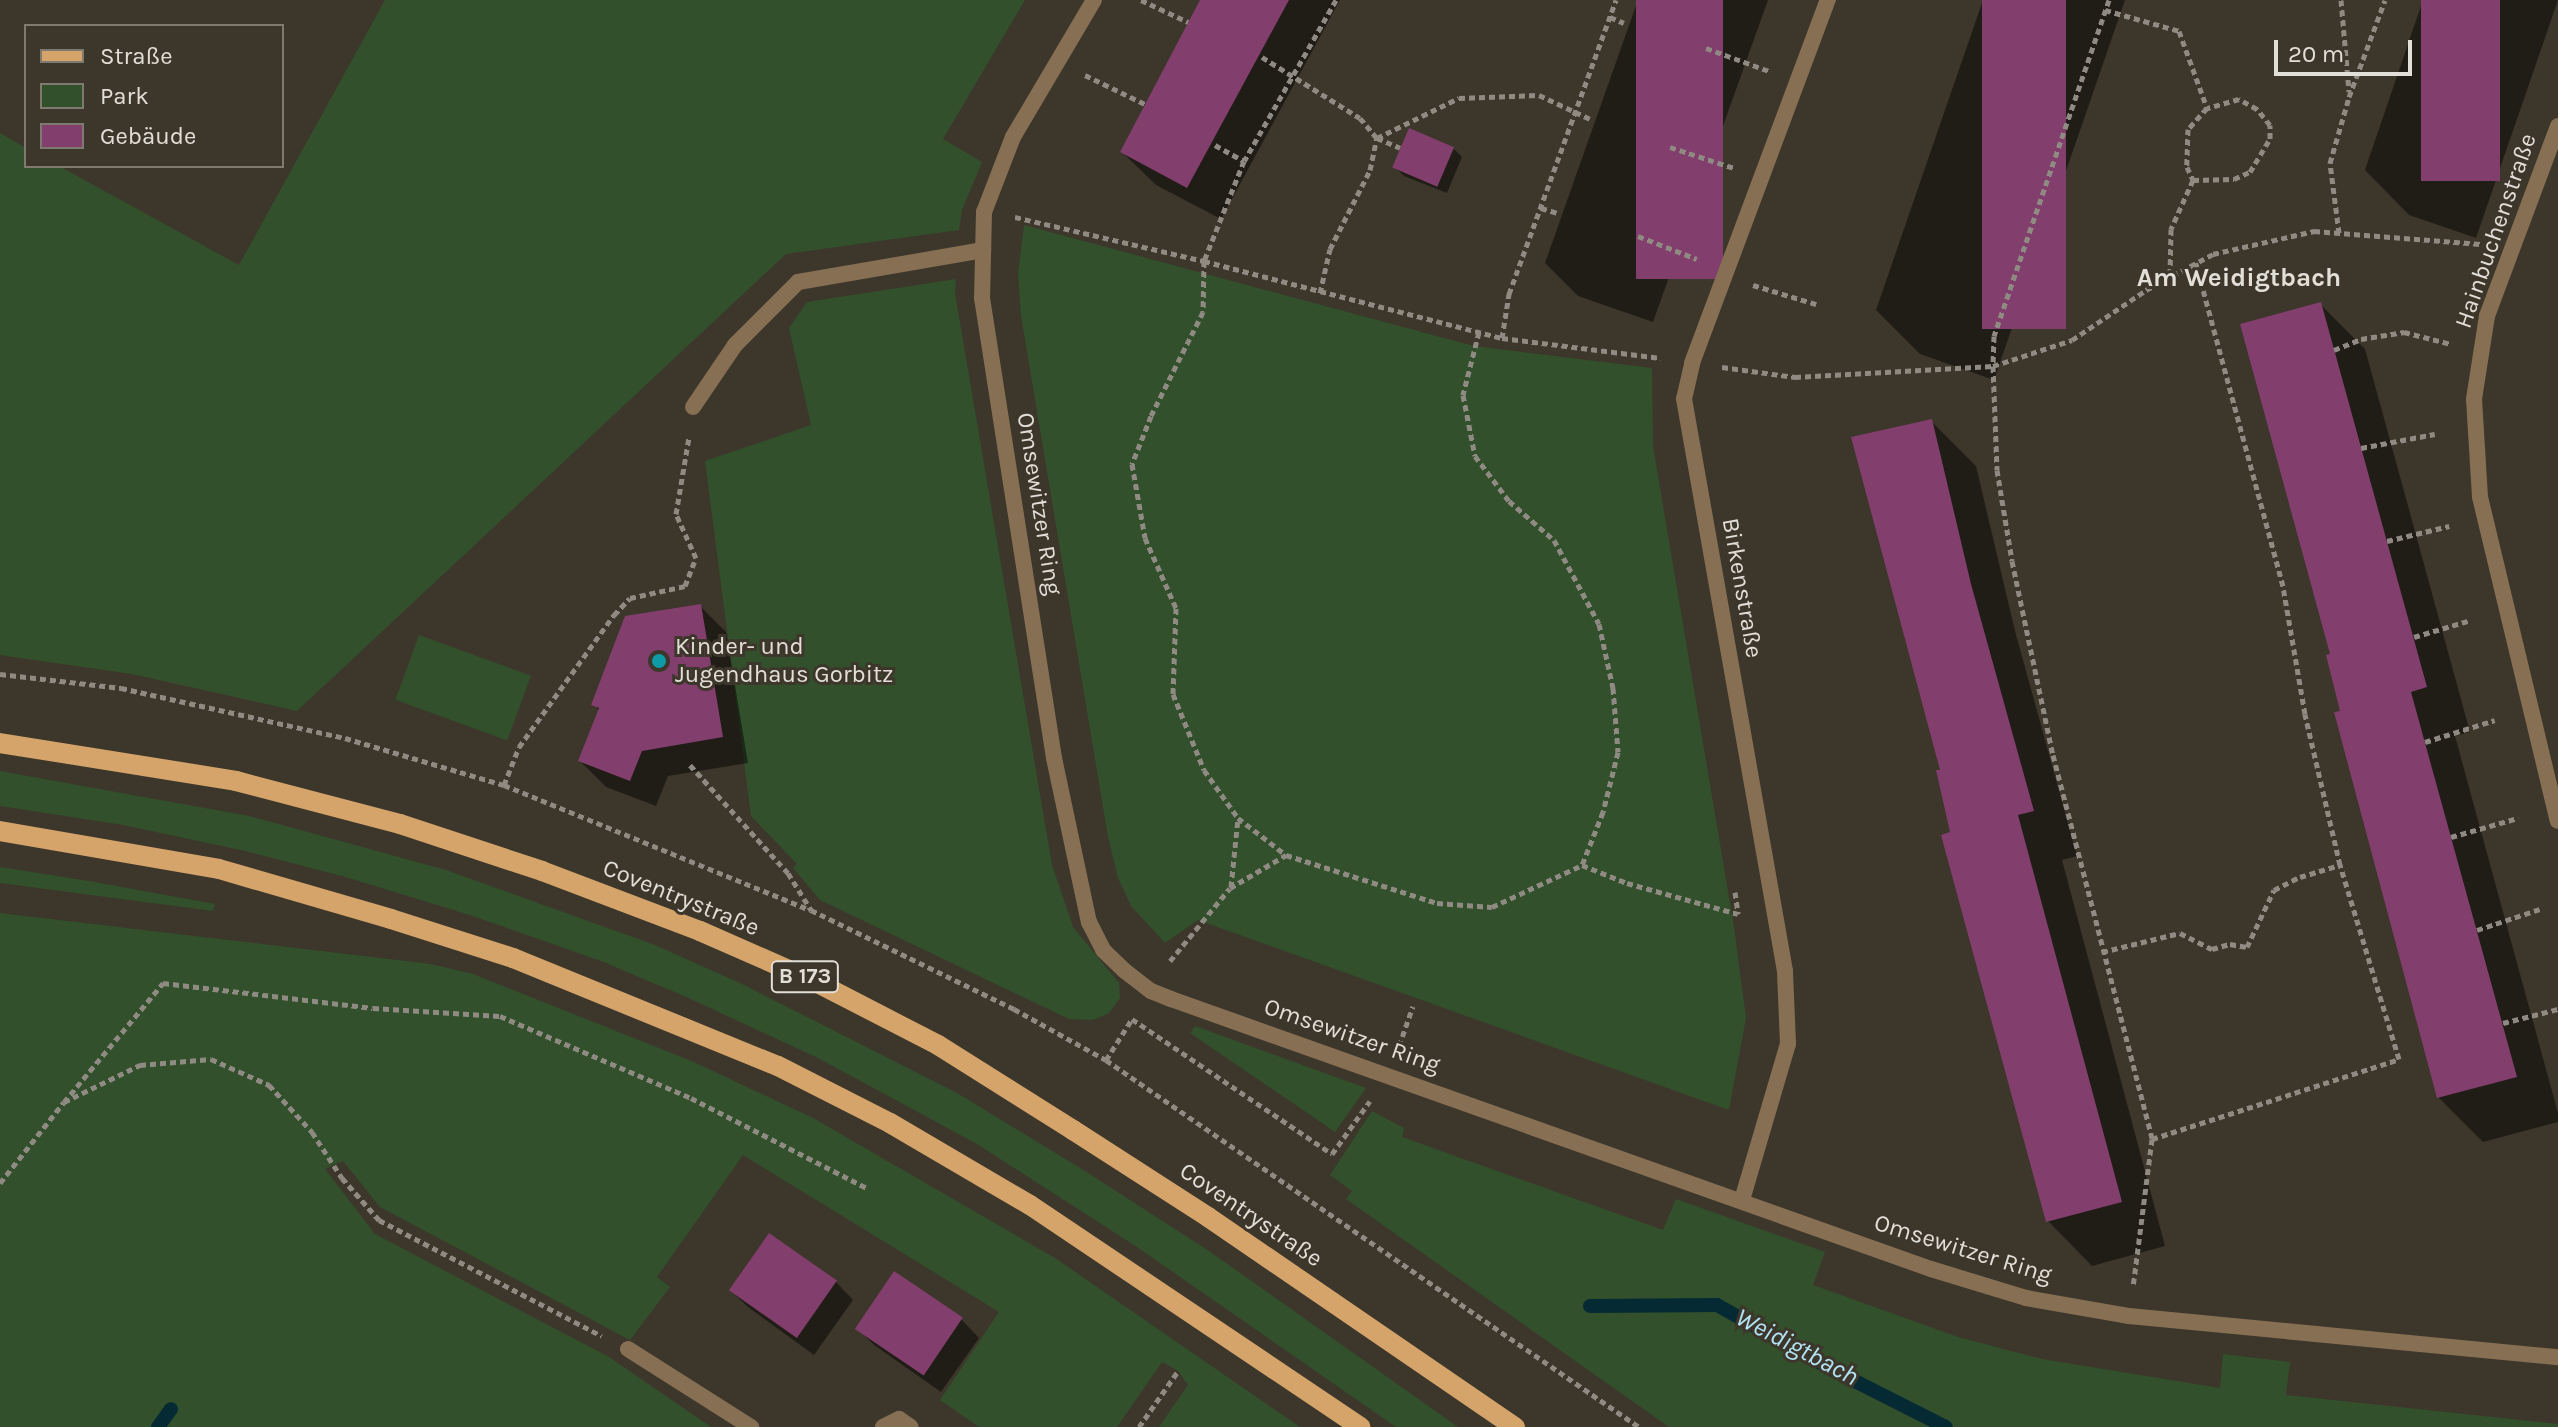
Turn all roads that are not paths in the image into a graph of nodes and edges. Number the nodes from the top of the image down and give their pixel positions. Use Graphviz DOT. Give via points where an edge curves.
graph roads {
  1 [pos="1094,0"];
  2 [pos="1828,0"];
  3 [pos="2558,126"];
  4 [pos="983,250"];
  5 [pos="693,407"];
  6 [pos="0,743"];
  7 [pos="2558,821"];
  8 [pos="0,831"];
  9 [pos="1742,1200"];
  10 [pos="628,1349"];
  11 [pos="2558,1357"];
  12 [pos="751,1427"];
  13 [pos="883,1427"];
  14 [pos="911,1427"];
  15 [pos="1360,1427"];
  16 [pos="1515,1427"];
  1 -- 4 [label="street, Omsewitzer Ring" via="1013,137 984,212"];
  2 -- 9 [label="street, Birkenstraße" via="1692,363 1684,399 1779,927 1788,1044"];
  3 -- 7 [label="street, Hainbuchenstraße" via="2487,316 2474,399 2480,497"];
  4 -- 5 [label="street" via="798,282 735,345"];
  4 -- 9 [label="street, Omsewitzer Ring" via="982,298 1054,758 1089,922 1103,950 1151,991 1171,999"];
  6 -- 16 [label="main road, Coventrystraße / B 173" via="236,781 400,824 542,871 814,981 938,1045 1086,1138"];
  8 -- 15 [label="main road" via="219,869 391,919 528,963 778,1066 890,1123 1030,1205"];
  9 -- 11 [label="street, Omsewitzer Ring" via="2013,1294 2129,1316"];
  10 -- 12 [label="street"];
  13 -- 14 [label="street" via="899,1419"];
}
